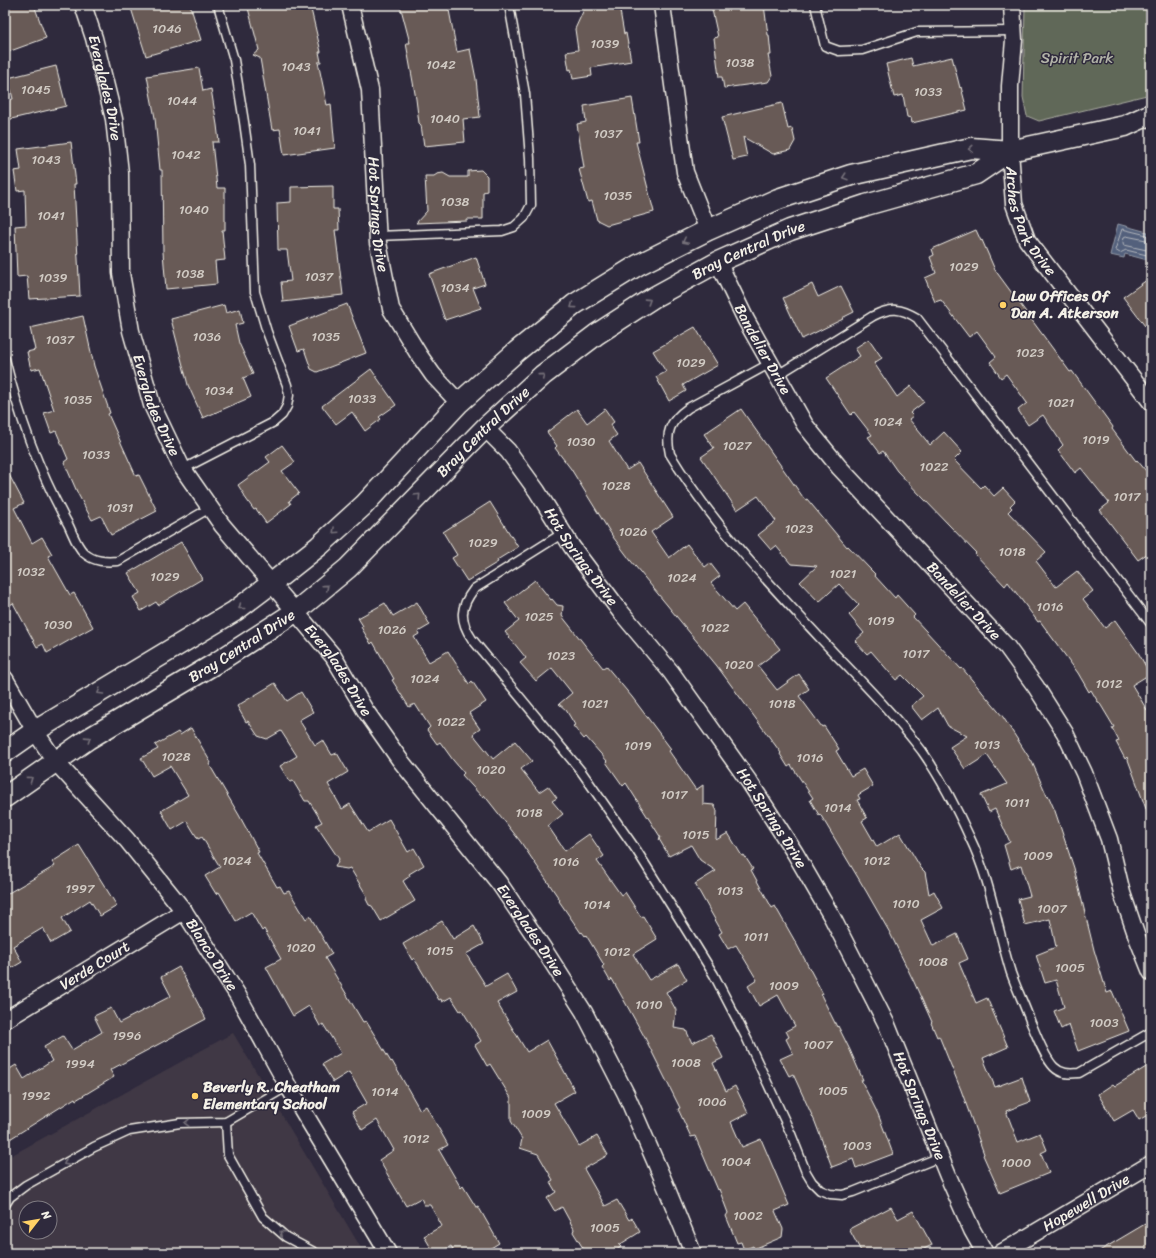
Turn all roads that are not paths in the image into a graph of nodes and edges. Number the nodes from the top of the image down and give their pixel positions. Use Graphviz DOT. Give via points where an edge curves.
graph roads {
  1 [pos="83,5"];
  2 [pos="218,5"];
  3 [pos="350,5"];
  4 [pos="509,5"];
  5 [pos="662,5"];
  6 [pos="815,5"];
  7 [pos="1012,5"];
  8 [pos="1014,31"];
  9 [pos="1151,114"];
  10 [pos="1010,152"];
  11 [pos="708,230"];
  12 [pos="377,236"];
  13 [pos="718,262"];
  14 [pos="5,359"];
  15 [pos="773,370"];
  16 [pos="1151,402"];
  17 [pos="459,403"];
  18 [pos="485,428"];
  19 [pos="183,469"];
  20 [pos="210,508"];
  21 [pos="563,533"];
  22 [pos="272,583"];
  23 [pos="295,612"];
  24 [pos="1151,624"];
  25 [pos="5,679"];
  26 [pos="35,731"];
  27 [pos="5,752"];
  28 [pos="55,761"];
  29 [pos="5,797"];
  30 [pos="184,911"];
  31 [pos="1151,972"];
  32 [pos="5,1020"];
  33 [pos="1151,1032"];
  34 [pos="288,1086"];
  35 [pos="226,1122"];
  36 [pos="940,1157"];
  37 [pos="1151,1164"];
  38 [pos="5,1205"];
  39 [pos="316,1253"];
  40 [pos="388,1253"];
  41 [pos="693,1253"];
  42 [pos="985,1253"];
  43 [pos="1001,1253"];
  1 -- 19 [label="street, Everglades Drive" via="114,118 120,173 121,273 130,331 152,405"];
  2 -- 19 [label="lane" via="234,60 250,165 255,292 289,395 282,415 274,422"];
  3 -- 12 [label="street, Hot Springs Drive" via="370,90"];
  4 -- 12 [label="lane" via="524,94 530,158 531,205 524,218 514,227 502,231"];
  5 -- 11 [label="street" via="685,172"];
  6 -- 8 [label="lane" via="825,46 839,51 862,50 917,32"];
  7 -- 8 [label="street, Arches Park Drive"];
  8 -- 10 [label="street, Arches Park Drive" via="1010,86"];
  9 -- 10 [label="street, Bray Central Drive" via="1125,126"];
  10 -- 11 [label="street, Bray Central Drive, one-way" via="971,148 850,175 778,199"];
  10 -- 13 [label="street, Bray Central Drive" via="976,174 866,205 790,230"];
  10 -- 16 [label="street, Arches Park Drive" via="1014,204 1027,240"];
  11 -- 17 [label="street, Bray Central Drive, one-way" via="638,265 575,304 517,350"];
  12 -- 17 [label="street, Hot Springs Drive" via="391,310 419,356"];
  13 -- 15 [label="street, Bandelier Drive"];
  18 -- 13 [label="street, Bray Central Drive, one-way" via="543,375 597,334 654,297"];
  14 -- 20 [label="lane" via="34,455 77,545 85,554 95,560 118,561"];
  15 -- 24 [label="lane" via="884,310 896,309 917,318"];
  15 -- 31 [label="street, Bandelier Drive" via="805,425 834,461 1007,647 1065,733 1084,773 1109,839 1122,893"];
  15 -- 33 [label="lane" via="679,414 668,432 670,454 709,513 755,569 895,717 952,797 975,847 992,898 1012,974 1050,1063 1063,1072 1079,1073"];
  17 -- 22 [label="street, Bray Central Drive, one-way" via="364,505 319,546"];
  18 -- 21 [label="street, Hot Springs Drive" via="508,451"];
  23 -- 18 [label="street, Bray Central Drive, one-way" via="348,568"];
  19 -- 20 [label="street, Everglades Drive"];
  20 -- 22 [label="street, Everglades Drive"];
  21 -- 36 [label="street, Hot Springs Drive" via="620,611 671,672 750,783 795,853 832,917 887,1025"];
  21 -- 36 [label="lane" via="474,589 463,608 466,630 580,771 637,851 673,908 714,975 747,1039 812,1182 820,1190 842,1195"];
  22 -- 23 [label="street, Everglades Drive"];
  22 -- 26 [label="street, Bray Central Drive, one-way" via="235,611"];
  28 -- 23 [label="street, Bray Central Drive, one-way"];
  23 -- 41 [label="street, Everglades Drive" via="333,656 365,710 400,760 499,883 584,1012 626,1094"];
  25 -- 26 [label="street, Blanco Drive"];
  26 -- 27 [label="street, Bray Central Drive"];
  26 -- 28 [label="street, Blanco Drive"];
  29 -- 28 [label="street, Bray Central Drive, one-way"];
  28 -- 30 [label="street, Blanco Drive" via="127,840"];
  30 -- 32 [label="street, Verde Court"];
  30 -- 34 [label="street, Blanco Drive" via="237,994"];
  34 -- 35 [label="lane"];
  34 -- 40 [label="street, Blanco Drive"];
  35 -- 38 [label="lane, one-way" via="180,1123 129,1131 94,1147 26,1185 10,1197"];
  39 -- 35 [label="lane, one-way" via="286,1237 263,1217 228,1155"];
  36 -- 42 [label="street, Hot Springs Drive"];
  37 -- 43 [label="street, Hopewell Drive"];
}
